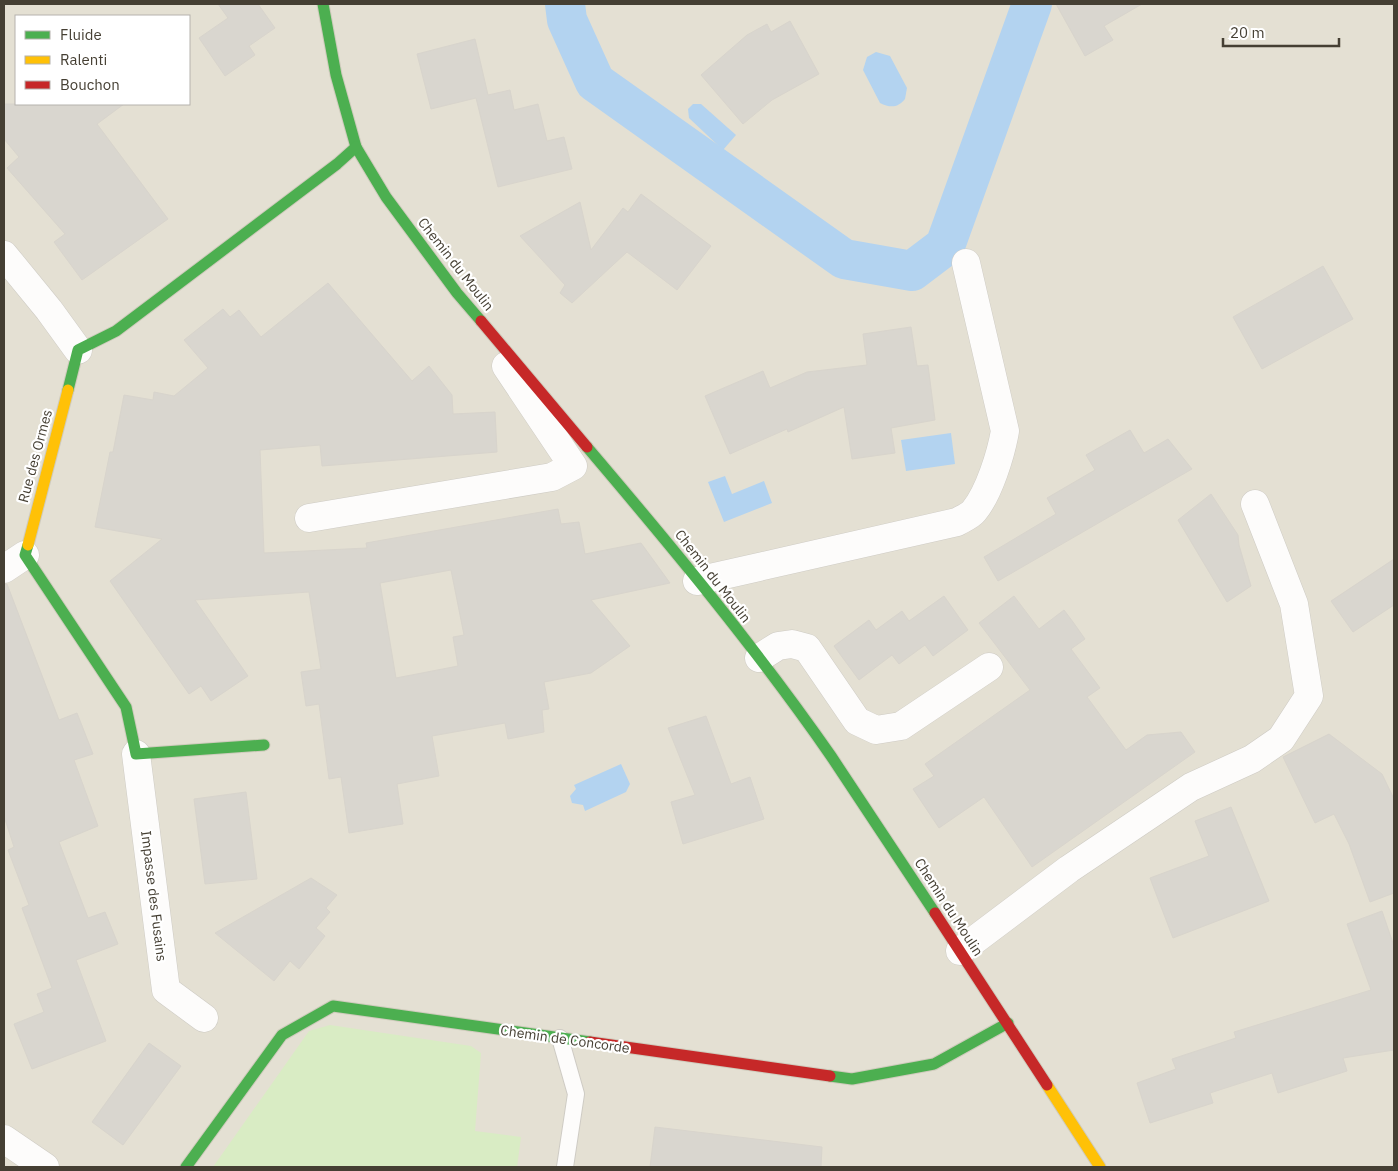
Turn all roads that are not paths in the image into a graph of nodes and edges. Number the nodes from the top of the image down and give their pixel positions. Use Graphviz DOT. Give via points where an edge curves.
graph roads {
  1 [pos="323,4"];
  2 [pos="356,147"];
  3 [pos="4,255"];
  4 [pos="966,263"];
  5 [pos="457,293"];
  6 [pos="78,350"];
  7 [pos="1255,504"];
  8 [pos="309,518"];
  9 [pos="14,562"];
  10 [pos="697,581"];
  11 [pos="759,658"];
  12 [pos="989,667"];
  13 [pos="264,745"];
  14 [pos="136,754"];
  15 [pos="960,951"];
  16 [pos="204,1018"];
  17 [pos="1008,1023"];
  18 [pos="560,1038"];
  19 [pos="4,1139"];
  20 [pos="45,1167"];
  21 [pos="186,1167"];
  22 [pos="565,1167"];
  23 [pos="1100,1167"];
  1 -- 2 [label="street, Chemin du Moulin" via="336,75"];
  2 -- 5 [label="street, Chemin du Moulin" via="386,197"];
  2 -- 6 [label="street" via="116,330"];
  3 -- 6 [label="street"];
  4 -- 10 [label="street" via="1005,431 1002,450 973,513 957,522"];
  5 -- 8 [label="street" via="573,466 552,477"];
  5 -- 10 [label="street, Chemin du Moulin"];
  6 -- 9 [label="street, Rue des Ormes"];
  7 -- 15 [label="street" via="1294,604 1308,696 1281,739 1252,759 1183,792 1069,869"];
  9 -- 14 [label="street, Rue des Ormes" via="126,707"];
  10 -- 11 [label="street, Chemin du Moulin"];
  11 -- 12 [label="street" via="778,646 792,644 807,648 857,721 876,730 902,726"];
  11 -- 15 [label="street, Chemin du Moulin" via="830,755"];
  13 -- 14 [label="street"];
  14 -- 16 [label="street, Impasse des Fusains" via="166,990"];
  15 -- 17 [label="street, Chemin du Moulin"];
  17 -- 18 [label="street, Chemin de Concorde" via="934,1064 852,1079"];
  17 -- 23 [label="street, Chemin du Moulin"];
  18 -- 21 [label="street, Chemin de Concorde" via="333,1006 282,1035"];
  18 -- 22 [label="lane" via="576,1094"];
  19 -- 20 [label="street"];
}
